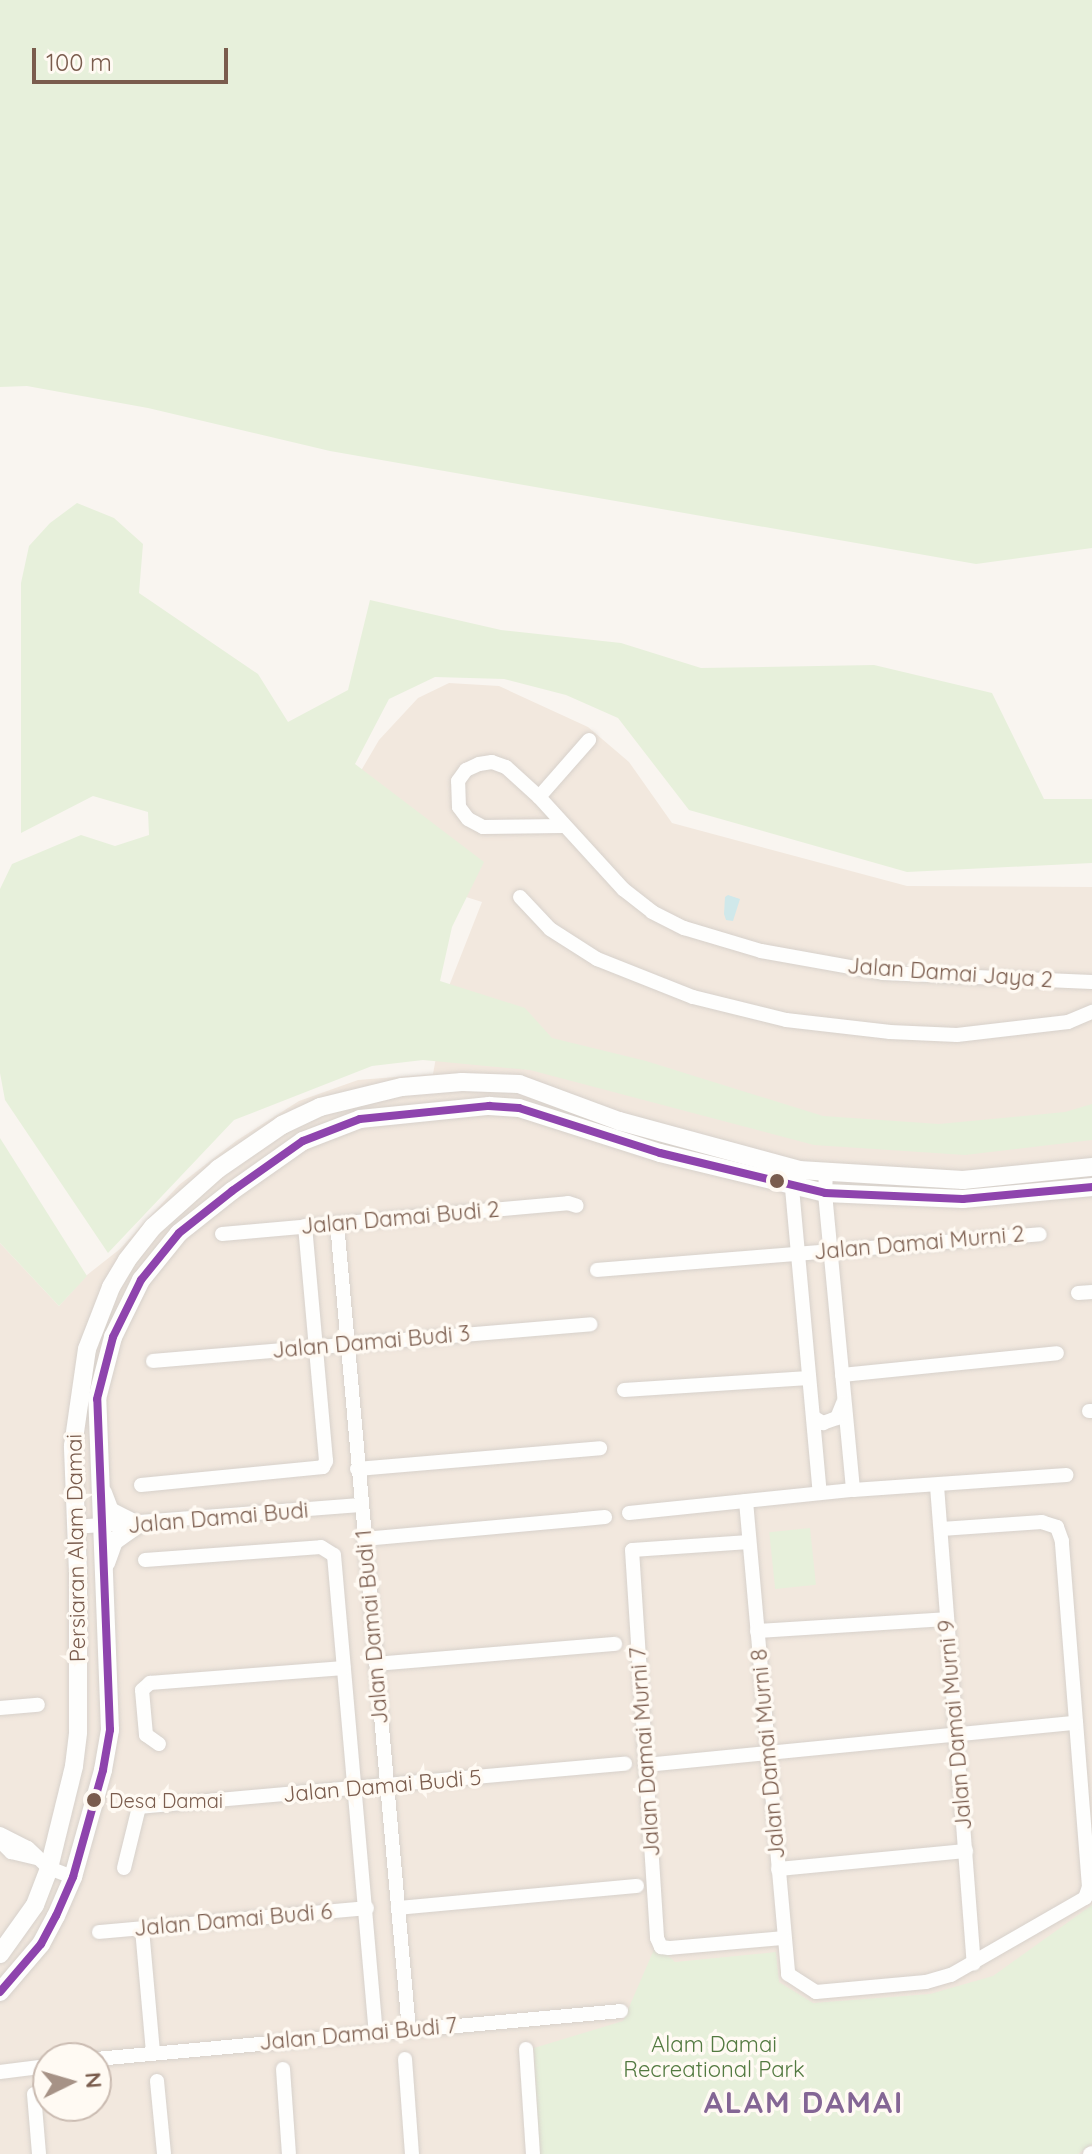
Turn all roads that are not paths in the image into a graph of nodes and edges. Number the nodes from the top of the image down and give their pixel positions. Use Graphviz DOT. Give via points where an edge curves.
graph roads {
  1 [pos="589,740"];
  2 [pos="539,797"];
  3 [pos="563,826"];
  4 [pos="520,897"];
  5 [pos="1092,982"];
  6 [pos="1092,1012"];
  7 [pos="402,1087"];
  8 [pos="406,1112"];
  9 [pos="1092,1167"];
  10 [pos="826,1173"];
  11 [pos="796,1179"];
  12 [pos="1092,1187"];
  13 [pos="825,1193"];
  14 [pos="577,1206"];
  15 [pos="337,1223"];
  16 [pos="305,1226"];
  17 [pos="222,1234"];
  18 [pos="1040,1234"];
  19 [pos="831,1250"];
  20 [pos="798,1253"];
  21 [pos="597,1270"];
  22 [pos="590,1324"];
  23 [pos="346,1344"];
  24 [pos="316,1347"];
  25 [pos="1057,1353"];
  26 [pos="153,1361"];
  27 [pos="842,1375"];
  28 [pos="809,1378"];
  29 [pos="624,1390"];
  30 [pos="844,1399"];
  31 [pos="813,1417"];
  32 [pos="600,1448"];
  33 [pos="357,1469"];
  34 [pos="1066,1475"];
  35 [pos="141,1485"];
  36 [pos="100,1486"];
  37 [pos="937,1486"];
  38 [pos="853,1490"];
  39 [pos="820,1493"];
  40 [pos="746,1501"];
  41 [pos="360,1505"];
  42 [pos="629,1513"];
  43 [pos="605,1517"];
  44 [pos="137,1525"];
  45 [pos="75,1527"];
  46 [pos="102,1527"];
  47 [pos="941,1529"];
  48 [pos="364,1539"];
  49 [pos="749,1542"];
  50 [pos="145,1560"];
  51 [pos="104,1570"];
  52 [pos="947,1619"];
  53 [pos="757,1631"];
  54 [pos="615,1644"];
  55 [pos="376,1664"];
  56 [pos="343,1668"];
  57 [pos="38,1705"];
  58 [pos="0,1708"];
  59 [pos="1076,1723"];
  60 [pos="957,1736"];
  61 [pos="159,1744"];
  62 [pos="768,1755"];
  63 [pos="625,1764"];
  64 [pos="645,1765"];
  65 [pos="386,1787"];
  66 [pos="355,1790"];
  67 [pos="0,1834"];
  68 [pos="0,1841"];
  69 [pos="966,1851"];
  70 [pos="43,1863"];
  71 [pos="124,1868"];
  72 [pos="778,1869"];
  73 [pos="73,1877"];
  74 [pos="637,1886"];
  75 [pos="367,1908"];
  76 [pos="398,1908"];
  77 [pos="142,1929"];
  78 [pos="99,1932"];
  79 [pos="784,1938"];
  80 [pos="0,1954"];
  81 [pos="974,1964"];
  82 [pos="0,1992"];
  83 [pos="621,2011"];
  84 [pos="409,2030"];
  85 [pos="376,2033"];
  86 [pos="526,2049"];
  87 [pos="153,2052"];
  88 [pos="112,2057"];
  89 [pos="405,2059"];
  90 [pos="32,2068"];
  91 [pos="283,2069"];
  92 [pos="0,2072"];
  93 [pos="157,2081"];
  94 [pos="36,2122"];
  95 [pos="39,2154"];
  96 [pos="164,2154"];
  97 [pos="289,2154"];
  98 [pos="412,2154"];
  99 [pos="533,2154"];
  1 -- 2 [label="street"];
  2 -- 3 [label="street, Jalan Damai Jaya 2"];
  2 -- 3 [label="street, Jalan Damai Jaya 2" via="506,767 492,762 466,770 458,781 459,807 483,827"];
  3 -- 5 [label="street, Jalan Damai Jaya 2" via="652,912 684,928 761,951 883,973"];
  4 -- 6 [label="street" via="550,929 597,959 693,997 786,1020 957,1035 1068,1022"];
  7 -- 8 [label="street"];
  7 -- 11 [label="street, Persiaran Alam Damai" via="519,1084"];
  7 -- 45 [label="street, Persiaran Alam Damai" via="320,1107 282,1125 218,1169 153,1227 127,1260 87,1349 73,1446"];
  8 -- 11 [label="street, Persiaran Alam Damai" via="519,1108 660,1153"];
  8 -- 36 [label="street, Persiaran Alam Damai" via="360,1119 303,1141 179,1233 141,1280 113,1337 97,1399"];
  9 -- 10 [label="street, Persiaran Alam Damai" via="963,1180"];
  10 -- 11 [label="street, Persiaran Alam Damai"];
  10 -- 13 [label="street"];
  11 -- 13 [label="street, Persiaran Alam Damai"];
  11 -- 20 [label="street"];
  12 -- 13 [label="street, Persiaran Alam Damai" via="963,1199"];
  13 -- 19 [label="street"];
  14 -- 15 [label="street, Jalan Damai Budi 2"];
  15 -- 16 [label="street, Jalan Damai Budi 2"];
  15 -- 23 [label="street, Jalan Damai Budi 1"];
  16 -- 17 [label="street, Jalan Damai Budi 2"];
  16 -- 24 [label="street, Jalan Damai Budi"];
  18 -- 19 [label="street, Jalan Damai Murni 2"];
  19 -- 20 [label="street, Jalan Damai Murni 2"];
  19 -- 27 [label="street"];
  20 -- 21 [label="street, Jalan Damai Murni 2"];
  20 -- 28 [label="street"];
  22 -- 23 [label="street, Jalan Damai Budi 3"];
  23 -- 24 [label="street, Jalan Damai Budi 3"];
  23 -- 33 [label="street, Jalan Damai Budi 1"];
  24 -- 26 [label="street, Jalan Damai Budi 3"];
  24 -- 35 [label="street, Jalan Damai Budi" via="323,1467"];
  25 -- 27 [label="street"];
  27 -- 30 [label="street"];
  28 -- 29 [label="street"];
  28 -- 31 [label="street"];
  30 -- 31 [label="street" via="837,1418 823,1423"];
  30 -- 38 [label="street"];
  31 -- 39 [label="street"];
  32 -- 33 [label="street"];
  33 -- 41 [label="street, Jalan Damai Budi 1"];
  34 -- 37 [label="street"];
  36 -- 44 [label="street" via="110,1511"];
  36 -- 46 [label="street, Persiaran Alam Damai"];
  37 -- 38 [label="street"];
  37 -- 47 [label="street, Jalan Damai Murni 9"];
  38 -- 39 [label="street"];
  39 -- 40 [label="street"];
  40 -- 42 [label="street"];
  40 -- 49 [label="street, Jalan Damai Murni 8"];
  41 -- 44 [label="street, Jalan Damai Budi"];
  41 -- 48 [label="street, Jalan Damai Budi 1"];
  43 -- 48 [label="street"];
  44 -- 46 [label="street, Jalan Damai Budi"];
  44 -- 51 [label="street" via="114,1541"];
  45 -- 46 [label="street, Jalan Damai Budi"];
  45 -- 70 [label="street, Persiaran Alam Damai" via="78,1732 72,1777"];
  46 -- 51 [label="street, Persiaran Alam Damai"];
  47 -- 52 [label="street, Jalan Damai Murni 9"];
  47 -- 59 [label="street" via="1042,1522 1057,1527"];
  48 -- 55 [label="street, Jalan Damai Budi 1"];
  49 -- 53 [label="street, Jalan Damai Murni 8"];
  49 -- 64 [label="street, Jalan Damai Murni 7" via="632,1550"];
  50 -- 56 [label="street, Jalan Damai Budi" via="330,1550"];
  51 -- 73 [label="street, Persiaran Alam Damai" via="110,1730"];
  52 -- 53 [label="street"];
  52 -- 60 [label="street, Jalan Damai Murni 9"];
  53 -- 62 [label="street, Jalan Damai Murni 8"];
  54 -- 55 [label="street"];
  55 -- 65 [label="street, Jalan Damai Budi 1"];
  56 -- 61 [label="street" via="150,1683 142,1690 146,1735"];
  56 -- 66 [label="street"];
  57 -- 58 [label="street"];
  59 -- 60 [label="street"];
  59 -- 81 [label="street" via="1089,1887 1085,1898"];
  60 -- 62 [label="street"];
  60 -- 69 [label="street, Jalan Damai Murni 9"];
  62 -- 64 [label="street"];
  62 -- 72 [label="street, Jalan Damai Murni 8"];
  63 -- 65 [label="street, Jalan Damai Budi 5"];
  64 -- 79 [label="street, Jalan Damai Murni 7" via="661,1947"];
  65 -- 66 [label="street, Jalan Damai Budi 5"];
  65 -- 76 [label="street, Jalan Damai Budi 1"];
  66 -- 71 [label="street, Jalan Damai Budi 5" via="139,1807"];
  66 -- 75 [label="street"];
  67 -- 70 [label="street"];
  68 -- 70 [label="street" via="11,1852"];
  69 -- 72 [label="street"];
  69 -- 81 [label="street, Jalan Damai Murni 9"];
  70 -- 73 [label="street"];
  70 -- 80 [label="street, Persiaran Alam Damai" via="35,1905"];
  72 -- 79 [label="street, Jalan Damai Murni 8"];
  73 -- 82 [label="street, Persiaran Alam Damai" via="41,1944"];
  74 -- 76 [label="street"];
  75 -- 77 [label="street, Jalan Damai Budi 6"];
  75 -- 85 [label="street"];
  76 -- 84 [label="street, Jalan Damai Budi 1"];
  77 -- 78 [label="street, Jalan Damai Budi 6"];
  77 -- 87 [label="street"];
  79 -- 81 [label="street, Jalan Damai Murni 8" via="788,1974 816,1992 926,1982"];
  83 -- 84 [label="street, Jalan Damai Budi 7"];
  84 -- 85 [label="street, Jalan Damai Budi 7"];
  85 -- 87 [label="street, Jalan Damai Budi 7"];
  86 -- 99 [label="street"];
  87 -- 88 [label="street, Jalan Damai Budi 7"];
  89 -- 98 [label="street"];
  90 -- 92 [label="street"];
  91 -- 97 [label="street"];
  93 -- 96 [label="street"];
  94 -- 95 [label="street"];
}
